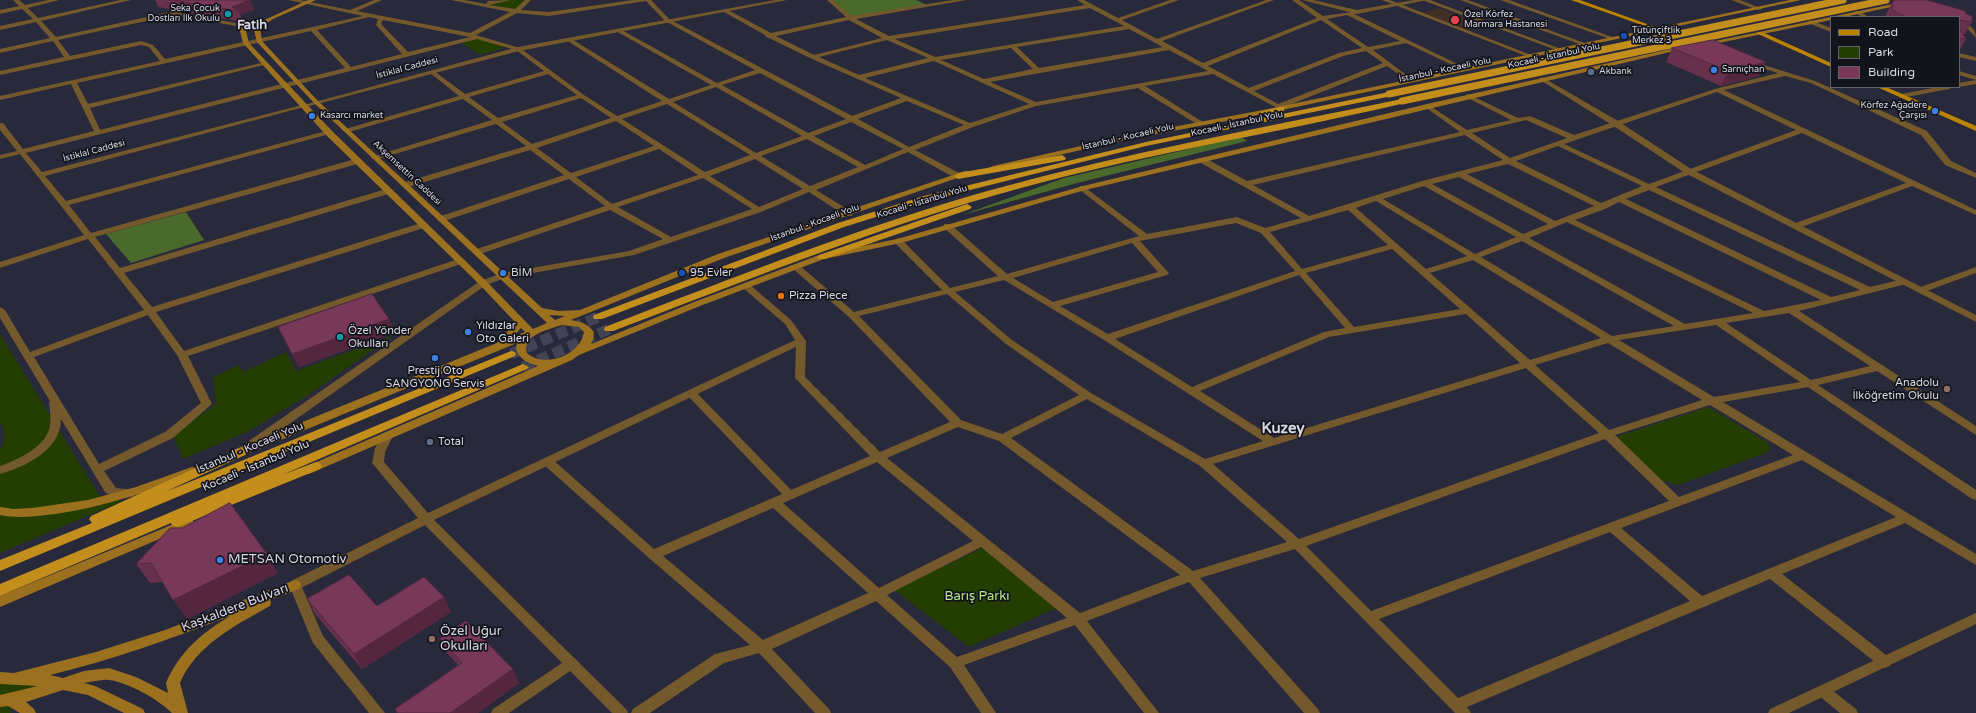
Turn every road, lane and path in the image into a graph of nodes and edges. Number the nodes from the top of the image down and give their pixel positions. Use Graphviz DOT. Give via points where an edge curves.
graph roads {
  1 [pos="16,0"];
  2 [pos="56,0"];
  3 [pos="128,0"];
  4 [pos="291,0"];
  5 [pos="379,0"];
  6 [pos="454,0"];
  7 [pos="508,0"];
  8 [pos="528,0"];
  9 [pos="647,0"];
  10 [pos="784,0"];
  11 [pos="830,0"];
  12 [pos="916,0"];
  13 [pos="964,0"];
  14 [pos="1080,0"];
  15 [pos="1176,0"];
  16 [pos="1271,0"];
  17 [pos="1295,0"];
  18 [pos="1305,0"];
  19 [pos="1385,0"];
  20 [pos="1424,0"];
  21 [pos="1463,0"];
  22 [pos="1503,0"];
  23 [pos="1575,0"];
  24 [pos="1734,0"];
  25 [pos="1798,0"];
  26 [pos="1843,0"];
  27 [pos="1886,0"];
  28 [pos="1921,0"];
  29 [pos="306,1"];
  30 [pos="1902,4"];
  31 [pos="480,5"];
  32 [pos="927,5"];
  33 [pos="1397,5"];
  34 [pos="1091,6"];
  35 [pos="24,7"];
  36 [pos="1768,7"];
  37 [pos="1912,8"];
  38 [pos="1760,9"];
  39 [pos="516,11"];
  40 [pos="726,11"];
  41 [pos="0,12"];
  42 [pos="350,12"];
  43 [pos="1357,12"];
  44 [pos="1857,12"];
  45 [pos="1349,14"];
  46 [pos="370,16"];
  47 [pos="1839,16"];
  48 [pos="1864,16"];
  49 [pos="381,18"];
  50 [pos="850,18"];
  51 [pos="1322,18"];
  52 [pos="1830,18"];
  53 [pos="38,20"];
  54 [pos="667,20"];
  55 [pos="1117,20"];
  56 [pos="1810,22"];
  57 [pos="1960,24"];
  58 [pos="257,25"];
  59 [pos="1129,27"];
  60 [pos="1973,27"];
  61 [pos="0,28"];
  62 [pos="243,28"];
  63 [pos="313,29"];
  64 [pos="1658,29"];
  65 [pos="618,30"];
  66 [pos="1830,30"];
  67 [pos="1649,31"];
  68 [pos="1760,33"];
  69 [pos="471,35"];
  70 [pos="768,36"];
  71 [pos="1976,36"];
  72 [pos="479,37"];
  73 [pos="888,38"];
  74 [pos="1612,38"];
  75 [pos="55,39"];
  76 [pos="568,39"];
  77 [pos="259,41"];
  78 [pos="1157,41"];
  79 [pos="1407,41"];
  80 [pos="246,44"];
  81 [pos="1584,44"];
  82 [pos="1702,45"];
  83 [pos="1012,46"];
  84 [pos="1692,47"];
  85 [pos="1170,48"];
  86 [pos="1367,48"];
  87 [pos="518,49"];
  88 [pos="1558,50"];
  89 [pos="1715,50"];
  90 [pos="0,51"];
  91 [pos="407,54"];
  92 [pos="1528,55"];
  93 [pos="1960,55"];
  94 [pos="812,57"];
  95 [pos="68,58"];
  96 [pos="933,59"];
  97 [pos="1976,59"];
  98 [pos="1743,60"];
  99 [pos="164,62"];
  100 [pos="1388,63"];
  101 [pos="265,64"];
  102 [pos="1830,65"];
  103 [pos="1202,66"];
  104 [pos="349,69"];
  105 [pos="1466,69"];
  106 [pos="761,70"];
  107 [pos="1038,70"];
  108 [pos="432,72"];
  109 [pos="549,72"];
  110 [pos="1214,72"];
  111 [pos="0,73"];
  112 [pos="1960,73"];
  113 [pos="1785,74"];
  114 [pos="860,78"];
  115 [pos="1976,78"];
  116 [pos="1542,79"];
  117 [pos="983,81"];
  118 [pos="1411,81"];
  119 [pos="73,82"];
  120 [pos="297,82"];
  121 [pos="1976,82"];
  122 [pos="284,85"];
  123 [pos="1960,85"];
  124 [pos="715,86"];
  125 [pos="1140,86"];
  126 [pos="1882,88"];
  127 [pos="1944,88"];
  128 [pos="1249,90"];
  129 [pos="1718,90"];
  130 [pos="1389,94"];
  131 [pos="582,96"];
  132 [pos="1468,96"];
  133 [pos="1901,96"];
  134 [pos="465,97"];
  135 [pos="0,98"];
  136 [pos="907,98"];
  137 [pos="316,102"];
  138 [pos="667,102"];
  139 [pos="1035,104"];
  140 [pos="85,106"];
  141 [pos="304,106"];
  142 [pos="1427,106"];
  143 [pos="1280,107"];
  144 [pos="1263,112"];
  145 [pos="617,118"];
  146 [pos="852,119"];
  147 [pos="1517,120"];
  148 [pos="497,121"];
  149 [pos="1615,122"];
  150 [pos="0,124"];
  151 [pos="1200,124"];
  152 [pos="970,125"];
  153 [pos="1976,129"];
  154 [pos="346,130"];
  155 [pos="1803,130"];
  156 [pos="98,132"];
  157 [pos="1464,132"];
  158 [pos="330,133"];
  159 [pos="808,137"];
  160 [pos="1574,138"];
  161 [pos="1146,144"];
  162 [pos="1559,144"];
  163 [pos="660,146"];
  164 [pos="531,147"];
  165 [pos="911,149"];
  166 [pos="21,151"];
  167 [pos="756,156"];
  168 [pos="0,157"];
  169 [pos="375,157"];
  170 [pos="1202,160"];
  171 [pos="1509,160"];
  172 [pos="358,161"];
  173 [pos="865,168"];
  174 [pos="1688,171"];
  175 [pos="1460,174"];
  176 [pos="41,175"];
  177 [pos="705,176"];
  178 [pos="958,176"];
  179 [pos="1059,176"];
  180 [pos="1976,176"];
  181 [pos="571,177"];
  182 [pos="1425,183"];
  183 [pos="1912,183"];
  184 [pos="1246,184"];
  185 [pos="405,185"];
  186 [pos="1650,186"];
  187 [pos="1083,188"];
  188 [pos="809,189"];
  189 [pos="389,191"];
  190 [pos="1376,198"];
  191 [pos="1620,199"];
  192 [pos="65,204"];
  193 [pos="611,207"];
  194 [pos="1350,207"];
  195 [pos="1602,207"];
  196 [pos="758,210"];
  197 [pos="1976,213"];
  198 [pos="849,214"];
  199 [pos="1307,218"];
  200 [pos="441,219"];
  201 [pos="1569,220"];
  202 [pos="424,225"];
  203 [pos="1556,225"];
  204 [pos="947,226"];
  205 [pos="1796,226"];
  206 [pos="1264,231"];
  207 [pos="89,236"];
  208 [pos="1145,236"];
  209 [pos="1523,238"];
  210 [pos="670,240"];
  211 [pos="1134,240"];
  212 [pos="898,241"];
  213 [pos="1394,246"];
  214 [pos="477,252"];
  215 [pos="822,257"];
  216 [pos="1474,257"];
  217 [pos="461,261"];
  218 [pos="0,265"];
  219 [pos="796,267"];
  220 [pos="1976,270"];
  221 [pos="118,272"];
  222 [pos="1300,272"];
  223 [pos="1425,272"];
  224 [pos="503,276"];
  225 [pos="1005,277"];
  226 [pos="1904,282"];
  227 [pos="483,283"];
  228 [pos="746,286"];
  229 [pos="947,290"];
  230 [pos="1868,290"];
  231 [pos="1921,290"];
  232 [pos="1829,300"];
  233 [pos="1053,305"];
  234 [pos="0,310"];
  235 [pos="1790,310"];
  236 [pos="150,311"];
  237 [pos="540,311"];
  238 [pos="590,311"];
  239 [pos="1468,311"];
  240 [pos="1762,314"];
  241 [pos="852,315"];
  242 [pos="598,317"];
  243 [pos="1976,319"];
  244 [pos="519,320"];
  245 [pos="1718,322"];
  246 [pos="558,324"];
  247 [pos="1683,327"];
  248 [pos="609,330"];
  249 [pos="1352,330"];
  250 [pos="529,335"];
  251 [pos="1107,338"];
  252 [pos="1610,339"];
  253 [pos="801,341"];
  254 [pos="495,349"];
  255 [pos="579,352"];
  256 [pos="511,354"];
  257 [pos="182,355"];
  258 [pos="28,356"];
  259 [pos="558,361"];
  260 [pos="1528,364"];
  261 [pos="523,367"];
  262 [pos="1879,367"];
  263 [pos="1808,384"];
  264 [pos="1191,391"];
  265 [pos="692,394"];
  266 [pos="1086,395"];
  267 [pos="54,399"];
  268 [pos="1710,401"];
  269 [pos="957,422"];
  270 [pos="1976,431"];
  271 [pos="1607,434"];
  272 [pos="388,436"];
  273 [pos="1003,438"];
  274 [pos="1273,442"];
  275 [pos="241,452"];
  276 [pos="1802,456"];
  277 [pos="878,457"];
  278 [pos="548,462"];
  279 [pos="1204,463"];
  280 [pos="316,466"];
  281 [pos="0,470"];
  282 [pos="96,470"];
  283 [pos="134,493"];
  284 [pos="789,495"];
  285 [pos="1976,496"];
  286 [pos="774,502"];
  287 [pos="1678,502"];
  288 [pos="0,511"];
  289 [pos="1906,518"];
  290 [pos="426,519"];
  291 [pos="1612,527"];
  292 [pos="981,542"];
  293 [pos="1297,544"];
  294 [pos="653,555"];
  295 [pos="1976,560"];
  296 [pos="0,563"];
  297 [pos="0,566"];
  298 [pos="1772,573"];
  299 [pos="1191,576"];
  300 [pos="295,585"];
  301 [pos="0,591"];
  302 [pos="876,595"];
  303 [pos="0,602"];
  304 [pos="1700,602"];
  305 [pos="1369,617"];
  306 [pos="1976,618"];
  307 [pos="1078,619"];
  308 [pos="762,646"];
  309 [pos="1885,662"];
  310 [pos="571,663"];
  311 [pos="955,663"];
  312 [pos="0,678"];
  313 [pos="16,678"];
  314 [pos="63,684"];
  315 [pos="1823,692"];
  316 [pos="4,700"];
  317 [pos="1460,709"];
  318 [pos="180,712"];
  319 [pos="29,713"];
  320 [pos="138,713"];
  321 [pos="378,713"];
  322 [pos="498,713"];
  323 [pos="621,713"];
  324 [pos="638,713"];
  325 [pos="824,713"];
  326 [pos="989,713"];
  327 [pos="1152,713"];
  328 [pos="1313,713"];
  329 [pos="1775,713"];
  330 [pos="1851,713"];
  1 -- 35 [label="street"];
  2 -- 35 [label="street"];
  3 -- 53 [label="street"];
  4 -- 29 [label="street"];
  5 -- 42 [label="street"];
  6 -- 31 [label="street"];
  7 -- 31 [label="street"];
  8 -- 39 [label="street"];
  9 -- 39 [label="street" via="562,14"];
  9 -- 54 [label="street"];
  10 -- 40 [label="street, İstiklal Caddesi"];
  11 -- 50 [label="street"];
  12 -- 32 [label="street"];
  13 -- 32 [label="street"];
  14 -- 34 [label="street"];
  15 -- 55 [label="street"];
  16 -- 78 [label="street"];
  17 -- 51 [label="street"];
  18 -- 43 [label="street"];
  19 -- 33 [label="street"];
  20 -- 33 [label="street"];
  20 -- 88 [label="street"];
  21 -- 81 [label="street"];
  22 -- 74 [label="street"];
  23 -- 64 [label="main road"];
  24 -- 38 [label="street"];
  25 -- 36 [label="main road"];
  26 -- 130 [label="highway, İstanbul - Kocaeli Yolu, bridge"];
  27 -- 179 [label="highway, Kocaeli - İstanbul Yolu, bridge" via="1166,151"];
  28 -- 30 [label="main road"];
  29 -- 42 [label="street"];
  29 -- 58 [label="main road"];
  29 -- 58 [label="main road"];
  30 -- 37 [label="street"];
  30 -- 44 [label="main road"];
  31 -- 39 [label="street"];
  32 -- 50 [label="street"];
  33 -- 43 [label="street"];
  33 -- 92 [label="street"];
  34 -- 55 [label="street"];
  34 -- 73 [label="street"];
  35 -- 41 [label="street"];
  35 -- 53 [label="street"];
  36 -- 38 [label="main road"];
  36 -- 56 [label="main road"];
  38 -- 64 [label="main road"];
  39 -- 69 [label="street"];
  40 -- 54 [label="street, İstiklal Caddesi"];
  40 -- 70 [label="street"];
  42 -- 46 [label="street"];
  43 -- 45 [label="street"];
  44 -- 47 [label="main road"];
  44 -- 48 [label="street"];
  45 -- 51 [label="street"];
  45 -- 79 [label="street"];
  46 -- 49 [label="street"];
  46 -- 63 [label="street"];
  49 -- 69 [label="street"];
  49 -- 91 [label="street" via="378,24"];
  50 -- 70 [label="street"];
  50 -- 73 [label="street"];
  51 -- 86 [label="street"];
  51 -- 103 [label="street"];
  52 -- 56 [label="main road"];
  53 -- 61 [label="street"];
  53 -- 75 [label="street"];
  54 -- 65 [label="street, İstiklal Caddesi"];
  54 -- 106 [label="street"];
  55 -- 59 [label="street"];
  56 -- 66 [label="street"];
  56 -- 68 [label="main road"];
  57 -- 60 [label="street"];
  58 -- 62 [label="main road"];
  58 -- 77 [label="main road"];
  59 -- 78 [label="street"];
  59 -- 83 [label="street"];
  60 -- 71 [label="street"];
  62 -- 75 [label="street" via="174,13"];
  62 -- 80 [label="main road"];
  63 -- 77 [label="street"];
  63 -- 104 [label="street"];
  64 -- 67 [label="main road"];
  64 -- 82 [label="main road"];
  65 -- 76 [label="street, İstiklal Caddesi"];
  65 -- 124 [label="street"];
  67 -- 74 [label="main road"];
  67 -- 84 [label="main road" via="1664,33 1691,43"];
  68 -- 82 [label="main road"];
  68 -- 102 [label="main road"];
  69 -- 72 [label="street"];
  70 -- 94 [label="street"];
  72 -- 87 [label="street"];
  72 -- 91 [label="street"];
  73 -- 94 [label="street"];
  73 -- 96 [label="street"];
  74 -- 81 [label="main road"];
  75 -- 90 [label="street"];
  75 -- 95 [label="street"];
  76 -- 87 [label="street, İstiklal Caddesi"];
  76 -- 138 [label="street"];
  77 -- 80 [label="street"];
  77 -- 120 [label="main road, Akşemsettin Caddesi"];
  78 -- 85 [label="street"];
  79 -- 86 [label="street"];
  79 -- 105 [label="street"];
  80 -- 99 [label="street"];
  80 -- 101 [label="main road"];
  81 -- 88 [label="main road"];
  82 -- 84 [label="main road"];
  82 -- 89 [label="street"];
  83 -- 96 [label="street"];
  83 -- 107 [label="street"];
  84 -- 116 [label="main road"];
  85 -- 103 [label="street"];
  85 -- 107 [label="street"];
  86 -- 100 [label="street"];
  86 -- 128 [label="street" via="1341,54"];
  87 -- 108 [label="street, İstiklal Caddesi"];
  87 -- 109 [label="street"];
  88 -- 92 [label="main road"];
  91 -- 104 [label="street"];
  92 -- 105 [label="main road"];
  93 -- 97 [label="street"];
  94 -- 114 [label="street"];
  95 -- 99 [label="street" via="140,43 151,46"];
  95 -- 111 [label="street"];
  96 -- 114 [label="street"];
  96 -- 117 [label="street"];
  98 -- 113 [label="street"];
  99 -- 119 [label="street"];
  100 -- 118 [label="street"];
  100 -- 143 [label="street"];
  101 -- 122 [label="main road"];
  101 -- 140 [label="street"];
  103 -- 110 [label="street"];
  104 -- 120 [label="street"];
  105 -- 118 [label="main road"];
  106 -- 124 [label="street"];
  106 -- 146 [label="street"];
  107 -- 117 [label="street"];
  108 -- 134 [label="street"];
  108 -- 137 [label="street, İstiklal Caddesi"];
  109 -- 131 [label="street"];
  109 -- 134 [label="street"];
  110 -- 125 [label="street"];
  110 -- 128 [label="street"];
  112 -- 115 [label="street"];
  113 -- 129 [label="street"];
  113 -- 180 [label="street" via="1813,82 1924,133 1948,163"];
  114 -- 136 [label="street"];
  116 -- 132 [label="main road"];
  116 -- 149 [label="street"];
  117 -- 139 [label="street"];
  118 -- 143 [label="main road"];
  119 -- 135 [label="street"];
  119 -- 140 [label="street"];
  120 -- 122 [label="street"];
  120 -- 137 [label="main road, Akşemsettin Caddesi"];
  121 -- 123 [label="street"];
  122 -- 141 [label="main road"];
  122 -- 156 [label="street"];
  124 -- 138 [label="street"];
  124 -- 159 [label="street"];
  125 -- 139 [label="street"];
  125 -- 151 [label="street"];
  126 -- 133 [label="main road"];
  127 -- 133 [label="street"];
  128 -- 143 [label="street"];
  129 -- 149 [label="street"];
  129 -- 155 [label="street"];
  130 -- 144 [label="highway"];
  130 -- 161 [label="highway, İstanbul - Kocaeli Yolu"];
  131 -- 145 [label="street"];
  131 -- 148 [label="street"];
  132 -- 142 [label="main road"];
  132 -- 147 [label="street"];
  133 -- 153 [label="main road"];
  134 -- 148 [label="street"];
  134 -- 154 [label="street"];
  136 -- 146 [label="street"];
  136 -- 152 [label="street"];
  137 -- 141 [label="street, İstiklal Caddesi"];
  137 -- 154 [label="main road, Akşemsettin Caddesi"];
  138 -- 145 [label="street"];
  138 -- 167 [label="street"];
  139 -- 152 [label="street"];
  140 -- 156 [label="street"];
  141 -- 158 [label="main road"];
  141 -- 176 [label="street, İstiklal Caddesi"];
  142 -- 157 [label="street"];
  142 -- 170 [label="main road"];
  143 -- 144 [label="main road"];
  144 -- 151 [label="main road"];
  145 -- 163 [label="street"];
  145 -- 164 [label="street"];
  146 -- 159 [label="street"];
  146 -- 165 [label="street"];
  147 -- 157 [label="street"];
  147 -- 160 [label="street" via="1527,118"];
  148 -- 164 [label="street"];
  148 -- 169 [label="street"];
  149 -- 160 [label="street"];
  149 -- 174 [label="street"];
  150 -- 166 [label="street"];
  151 -- 178 [label="main road"];
  152 -- 165 [label="street"];
  154 -- 169 [label="main road, Akşemsettin Caddesi"];
  155 -- 174 [label="street"];
  155 -- 183 [label="street"];
  156 -- 166 [label="street"];
  157 -- 171 [label="street"];
  157 -- 184 [label="street"];
  158 -- 172 [label="main road"];
  158 -- 192 [label="street"];
  159 -- 167 [label="street"];
  159 -- 173 [label="street"];
  160 -- 162 [label="street"];
  161 -- 178 [label="highway"];
  161 -- 242 [label="highway, İstanbul - Kocaeli Yolu" via="927,198 841,225"];
  162 -- 171 [label="street"];
  162 -- 186 [label="street"];
  163 -- 177 [label="street"];
  163 -- 181 [label="street"];
  164 -- 181 [label="street"];
  164 -- 185 [label="street"];
  165 -- 173 [label="street"];
  165 -- 178 [label="street"];
  166 -- 168 [label="street"];
  166 -- 176 [label="street"];
  167 -- 177 [label="street"];
  167 -- 188 [label="street"];
  169 -- 185 [label="main road, Akşemsettin Caddesi"];
  170 -- 184 [label="street"];
  170 -- 187 [label="main road"];
  171 -- 175 [label="street"];
  171 -- 195 [label="street"];
  172 -- 189 [label="main road"];
  172 -- 207 [label="street"];
  173 -- 188 [label="street"];
  174 -- 186 [label="street"];
  174 -- 205 [label="street"];
  175 -- 182 [label="street"];
  175 -- 203 [label="street"];
  176 -- 192 [label="street"];
  177 -- 193 [label="street"];
  177 -- 196 [label="street"];
  178 -- 198 [label="main road"];
  179 -- 215 [label="highway"];
  179 -- 248 [label="highway, Kocaeli - İstanbul Yolu" via="938,208 853,236"];
  181 -- 193 [label="street"];
  181 -- 200 [label="street"];
  182 -- 190 [label="street"];
  182 -- 209 [label="street"];
  183 -- 197 [label="street"];
  183 -- 205 [label="street"];
  184 -- 199 [label="street"];
  185 -- 200 [label="main road, Akşemsettin Caddesi"];
  186 -- 191 [label="street"];
  186 -- 230 [label="street"];
  187 -- 204 [label="main road"];
  187 -- 208 [label="street"];
  188 -- 196 [label="street"];
  188 -- 198 [label="street"];
  189 -- 202 [label="main road"];
  189 -- 221 [label="street"];
  190 -- 194 [label="street"];
  190 -- 216 [label="street"];
  191 -- 195 [label="street"];
  191 -- 232 [label="street"];
  192 -- 207 [label="street"];
  193 -- 210 [label="street"];
  193 -- 214 [label="street"];
  194 -- 199 [label="street"];
  194 -- 213 [label="street"];
  195 -- 201 [label="street"];
  196 -- 210 [label="street"];
  198 -- 238 [label="main road" via="721,256"];
  199 -- 206 [label="street"];
  200 -- 214 [label="main road, Akşemsettin Caddesi"];
  201 -- 203 [label="street"];
  201 -- 240 [label="street"];
  202 -- 217 [label="main road"];
  202 -- 236 [label="street"];
  203 -- 209 [label="street"];
  204 -- 212 [label="main road"];
  204 -- 225 [label="street"];
  205 -- 226 [label="street"];
  206 -- 208 [label="street" via="1237,220"];
  206 -- 222 [label="street"];
  207 -- 218 [label="street"];
  207 -- 221 [label="street"];
  208 -- 211 [label="street"];
  209 -- 216 [label="street"];
  209 -- 247 [label="street"];
  210 -- 224 [label="street" via="631,253"];
  211 -- 225 [label="street"];
  211 -- 233 [label="street" via="1164,273"];
  212 -- 215 [label="main road"];
  212 -- 229 [label="street"];
  213 -- 222 [label="street"];
  213 -- 223 [label="street"];
  214 -- 224 [label="main road, Akşemsettin Caddesi"];
  215 -- 219 [label="main road"];
  216 -- 223 [label="street"];
  216 -- 252 [label="street"];
  217 -- 227 [label="main road"];
  217 -- 257 [label="street"];
  219 -- 228 [label="main road"];
  219 -- 241 [label="street"];
  220 -- 231 [label="street"];
  221 -- 236 [label="street"];
  222 -- 249 [label="street"];
  222 -- 251 [label="street"];
  223 -- 239 [label="street"];
  224 -- 227 [label="street"];
  224 -- 237 [label="main road, Akşemsettin Caddesi"];
  225 -- 229 [label="street"];
  225 -- 233 [label="street"];
  226 -- 230 [label="street"];
  226 -- 231 [label="street"];
  227 -- 244 [label="main road"];
  227 -- 275 [label="street"];
  228 -- 253 [label="street" via="788,322"];
  228 -- 255 [label="main road"];
  229 -- 241 [label="street"];
  229 -- 266 [label="street" via="1009,342"];
  230 -- 232 [label="street"];
  231 -- 243 [label="street"];
  232 -- 235 [label="street"];
  233 -- 251 [label="street"];
  234 -- 258 [label="street"];
  235 -- 240 [label="street"];
  235 -- 262 [label="street"];
  236 -- 257 [label="street"];
  236 -- 258 [label="street"];
  237 -- 238 [label="main road" via="558,314"];
  237 -- 246 [label="main road, Akşemsettin Caddesi"];
  238 -- 246 [label="main road"];
  239 -- 249 [label="street"];
  239 -- 260 [label="street"];
  240 -- 245 [label="street"];
  241 -- 269 [label="street"];
  244 -- 250 [label="main road"];
  244 -- 254 [label="main road" via="509,337"];
  245 -- 247 [label="street"];
  245 -- 263 [label="street"];
  246 -- 250 [label="main road"];
  246 -- 255 [label="main road" via="580,325 587,328 590,340"];
  247 -- 252 [label="street"];
  249 -- 264 [label="street" via="1327,334"];
  250 -- 254 [label="main road"];
  250 -- 259 [label="main road" via="522,342 522,355 536,362"];
  251 -- 264 [label="street"];
  252 -- 260 [label="street"];
  252 -- 268 [label="street"];
  253 -- 265 [label="street"];
  253 -- 277 [label="street" via="800,378"];
  254 -- 275 [label="main road"];
  255 -- 259 [label="main road"];
  256 -- 297 [label="highway, İstanbul - Kocaeli Yolu"];
  257 -- 282 [label="street" via="207,404 169,434"];
  258 -- 267 [label="street"];
  259 -- 272 [label="main road"];
  260 -- 271 [label="street"];
  260 -- 274 [label="street"];
  261 -- 301 [label="highway, Kocaeli - İstanbul Yolu"];
  262 -- 263 [label="street"];
  262 -- 270 [label="street"];
  263 -- 268 [label="street"];
  263 -- 285 [label="street"];
  264 -- 274 [label="street"];
  265 -- 278 [label="street"];
  265 -- 284 [label="street"];
  266 -- 273 [label="street"];
  266 -- 279 [label="street"];
  267 -- 281 [label="street" via="55,429 47,443 31,456"];
  267 -- 282 [label="street"];
  268 -- 271 [label="street"];
  268 -- 276 [label="street"];
  269 -- 273 [label="street"];
  269 -- 277 [label="street"];
  271 -- 287 [label="street"];
  271 -- 293 [label="street"];
  272 -- 280 [label="main road"];
  272 -- 290 [label="street" via="380,447 378,463"];
  273 -- 299 [label="street"];
  274 -- 279 [label="street"];
  275 -- 283 [label="main road"];
  275 -- 296 [label="highway"];
  276 -- 287 [label="street"];
  276 -- 289 [label="street"];
  277 -- 284 [label="street"];
  277 -- 292 [label="street"];
  278 -- 290 [label="street"];
  278 -- 294 [label="street"];
  279 -- 293 [label="street"];
  280 -- 301 [label="highway"];
  280 -- 303 [label="main road"];
  282 -- 283 [label="street" via="113,492"];
  283 -- 288 [label="main road" via="77,507 37,512"];
  284 -- 286 [label="street"];
  286 -- 294 [label="street"];
  286 -- 302 [label="street"];
  287 -- 291 [label="street"];
  289 -- 295 [label="street"];
  289 -- 298 [label="street"];
  290 -- 300 [label="street"];
  290 -- 310 [label="street"];
  291 -- 304 [label="street"];
  291 -- 305 [label="street"];
  292 -- 302 [label="street"];
  292 -- 307 [label="street"];
  293 -- 299 [label="street"];
  293 -- 305 [label="street"];
  294 -- 308 [label="street"];
  298 -- 304 [label="street"];
  298 -- 309 [label="street"];
  299 -- 307 [label="street"];
  299 -- 328 [label="street"];
  300 -- 313 [label="main road, Kaşkaldere Bulvarı" via="169,634 96,658"];
  300 -- 318 [label="main road, Kaşkaldere Bulvarı" via="232,621 203,642 184,662 173,683"];
  300 -- 321 [label="street" via="318,639"];
  302 -- 308 [label="street"];
  302 -- 311 [label="street"];
  304 -- 317 [label="street"];
  305 -- 317 [label="street"];
  306 -- 309 [label="street"];
  307 -- 311 [label="street"];
  307 -- 327 [label="street"];
  308 -- 324 [label="street" via="720,658"];
  308 -- 325 [label="street"];
  309 -- 315 [label="street"];
  310 -- 322 [label="street"];
  310 -- 323 [label="street"];
  311 -- 326 [label="street"];
  312 -- 313 [label="main road, Kaşkaldere Bulvarı"];
  313 -- 314 [label="main road, Kaşkaldere Bulvarı"];
  314 -- 316 [label="main road, Kaşkaldere Bulvarı"];
  314 -- 318 [label="main road, Kaşkaldere Bulvarı" via="84,677 109,674 131,681 167,699"];
  314 -- 320 [label="main road, Kaşkaldere Bulvarı" via="90,690"];
  315 -- 329 [label="street"];
  315 -- 330 [label="street"];
  316 -- 319 [label="main road, Kaşkaldere Bulvarı" via="24,707"];
}
